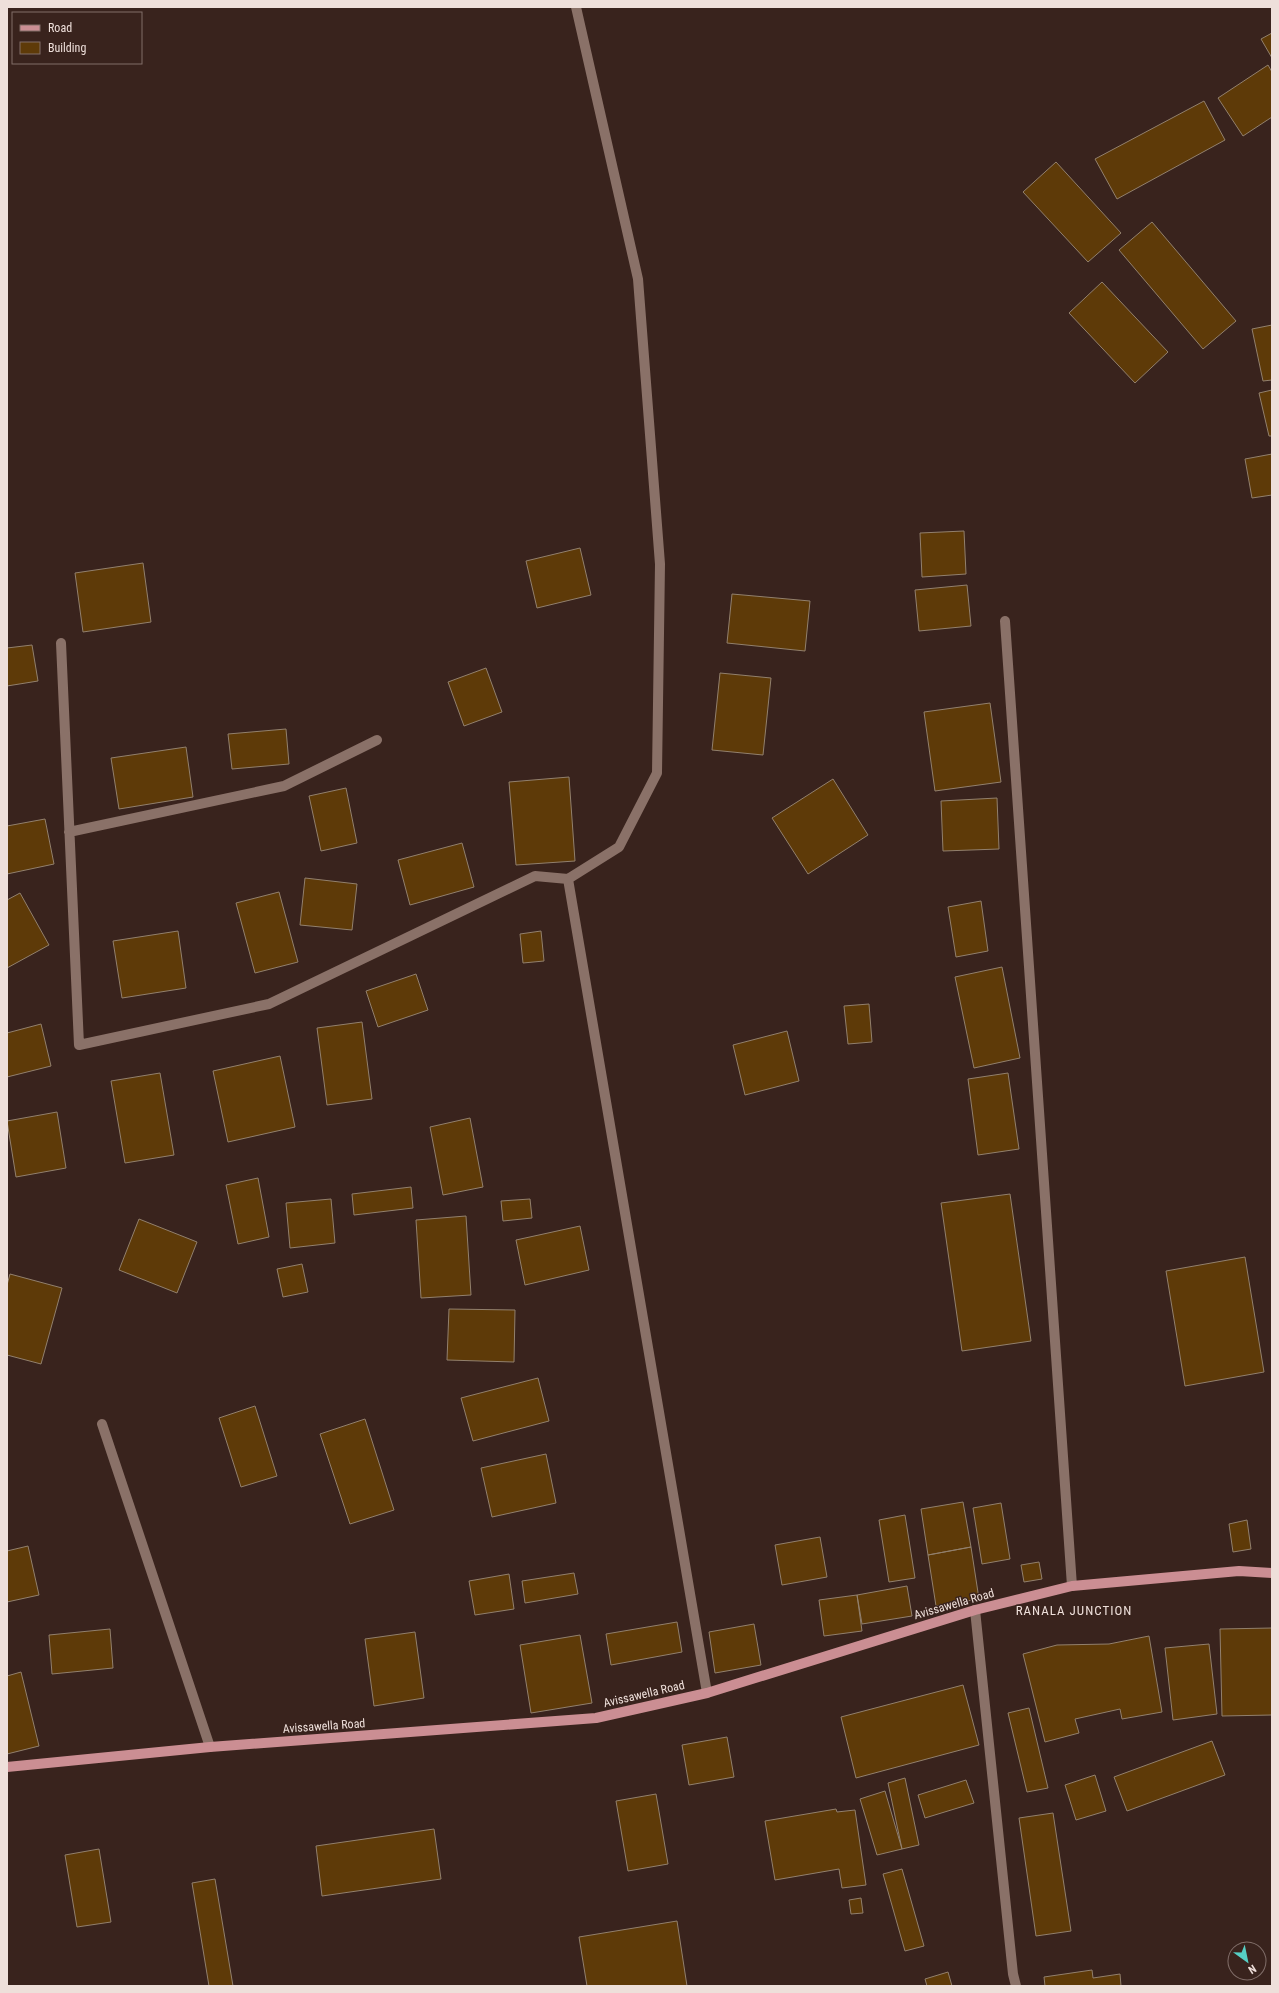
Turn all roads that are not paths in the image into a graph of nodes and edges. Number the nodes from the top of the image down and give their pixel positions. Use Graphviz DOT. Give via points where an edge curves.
graph roads {
  1 [pos="576,7"];
  2 [pos="1005,621"];
  3 [pos="61,643"];
  4 [pos="377,740"];
  5 [pos="69,832"];
  6 [pos="568,879"];
  7 [pos="102,1424"];
  8 [pos="1272,1573"];
  9 [pos="1072,1586"];
  10 [pos="975,1610"];
  11 [pos="707,1693"];
  12 [pos="210,1747"];
  13 [pos="7,1767"];
  14 [pos="1016,1986"];
  1 -- 6 [label="street" via="638,279 660,572 657,773 619,847"];
  2 -- 9 [label="street"];
  3 -- 5 [label="street"];
  4 -- 5 [label="street" via="284,786"];
  5 -- 6 [label="street" via="79,1045 269,1004 536,876"];
  6 -- 11 [label="street"];
  7 -- 12 [label="street"];
  8 -- 9 [label="main road, Avissawella Road" via="1239,1571"];
  9 -- 10 [label="main road, Avissawella Road"];
  10 -- 11 [label="main road, Avissawella Road"];
  10 -- 14 [label="street"];
  11 -- 12 [label="main road, Avissawella Road" via="596,1718"];
  12 -- 13 [label="main road, Avissawella Road"];
}
